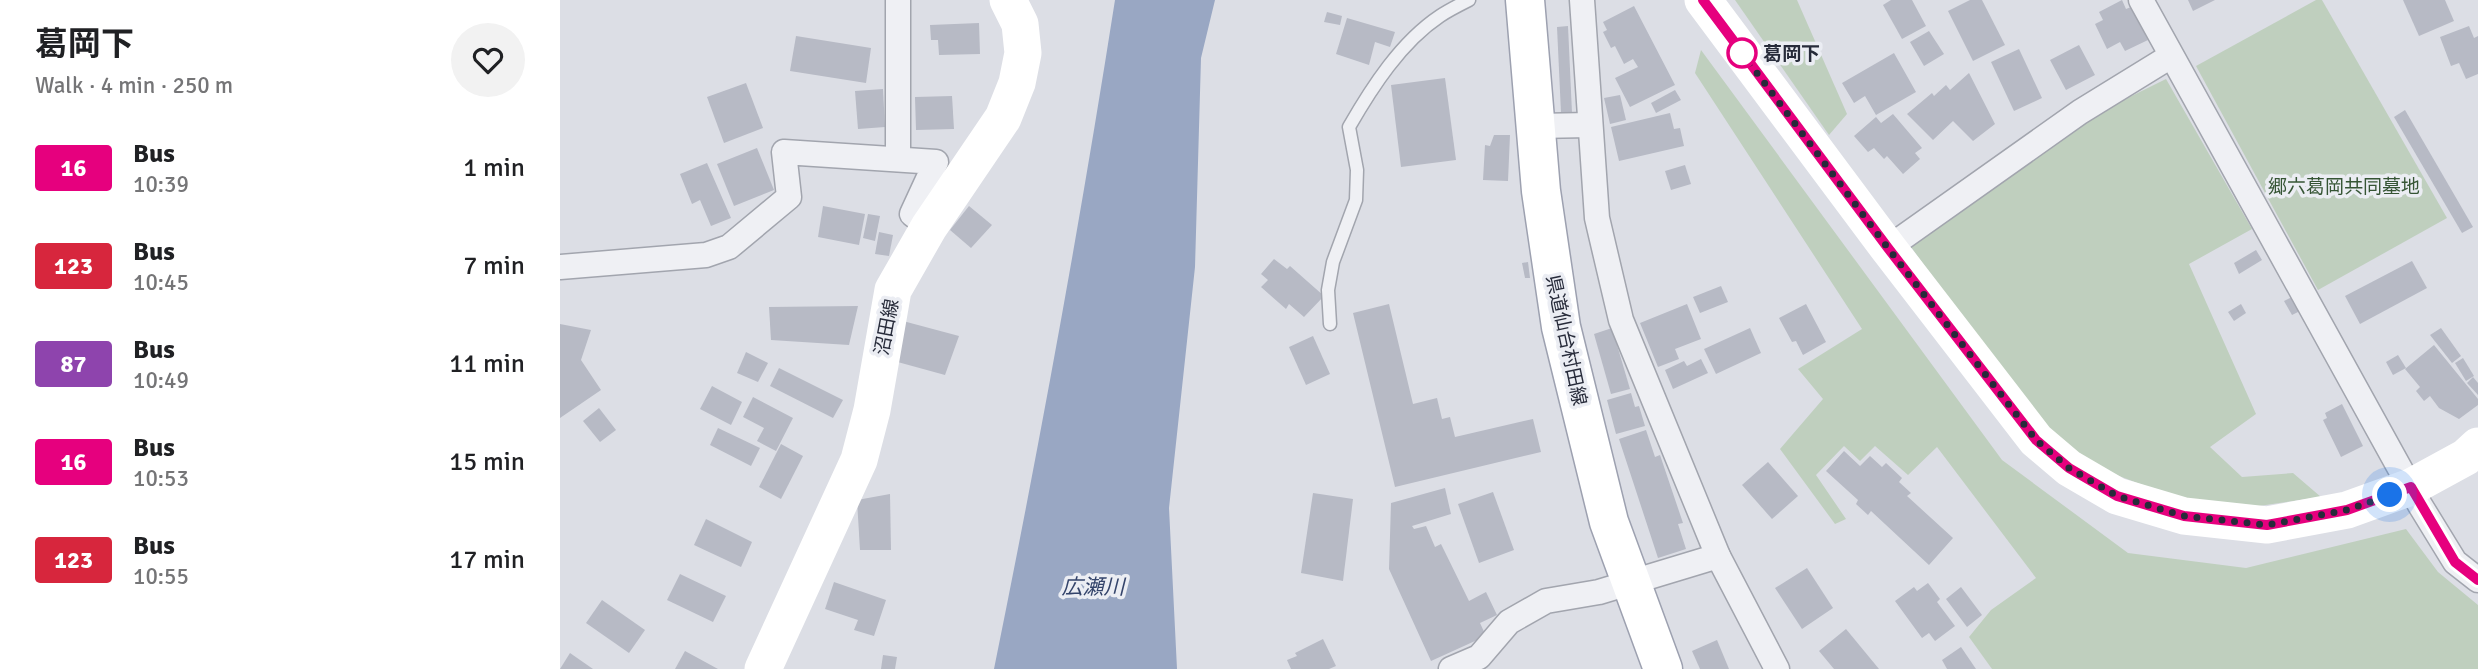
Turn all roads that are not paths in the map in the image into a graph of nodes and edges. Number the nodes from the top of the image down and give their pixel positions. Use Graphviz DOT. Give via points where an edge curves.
graph roads {
  1 [pos="898,0"];
  2 [pos="1008,0"];
  3 [pos="1469,0"];
  4 [pos="1525,0"];
  5 [pos="1583,0"];
  6 [pos="1703,0"];
  7 [pos="2141,0"];
  8 [pos="2171,56"];
  9 [pos="1590,125"];
  10 [pos="1536,126"];
  11 [pos="898,159"];
  12 [pos="929,227"];
  13 [pos="1888,248"];
  14 [pos="560,267"];
  15 [pos="1330,324"];
  16 [pos="2478,446"];
  17 [pos="2411,487"];
  18 [pos="1718,556"];
  19 [pos="2478,580"];
  20 [pos="1630,583"];
  21 [pos="763,669"];
  22 [pos="1451,669"];
  23 [pos="1663,669"];
  24 [pos="1777,669"];
  1 -- 11 [label="street"];
  2 -- 12 [label="street, 沼田線" via="1020,24 1023,53 1017,83 1003,118"];
  3 -- 15 [label="lane" via="1439,17 1405,47 1349,127 1357,170 1356,200 1328,290"];
  4 -- 10 [label="main road, 県道仙台村田線"];
  5 -- 9 [label="street"];
  6 -- 13 [label="street"];
  7 -- 8 [label="street"];
  8 -- 13 [label="street" via="2080,112"];
  8 -- 17 [label="street"];
  9 -- 10 [label="street"];
  9 -- 18 [label="street" via="1597,218 1620,320"];
  10 -- 20 [label="main road, 県道仙台村田線" via="1561,327 1609,523"];
  11 -- 12 [label="street" via="936,162 912,214"];
  11 -- 14 [label="street" via="784,152 789,197 729,247 706,255"];
  12 -- 21 [label="street, 沼田線" via="893,290 859,460"];
  13 -- 17 [label="street" via="2036,440 2069,468 2117,496 2184,516 2267,525 2347,510"];
  16 -- 17 [label="street"];
  17 -- 19 [label="street" via="2455,562"];
  18 -- 20 [label="street"];
  18 -- 24 [label="street"];
  20 -- 22 [label="street" via="1546,601 1509,622 1479,657"];
  20 -- 23 [label="main road, 県道仙台村田線"];
}
